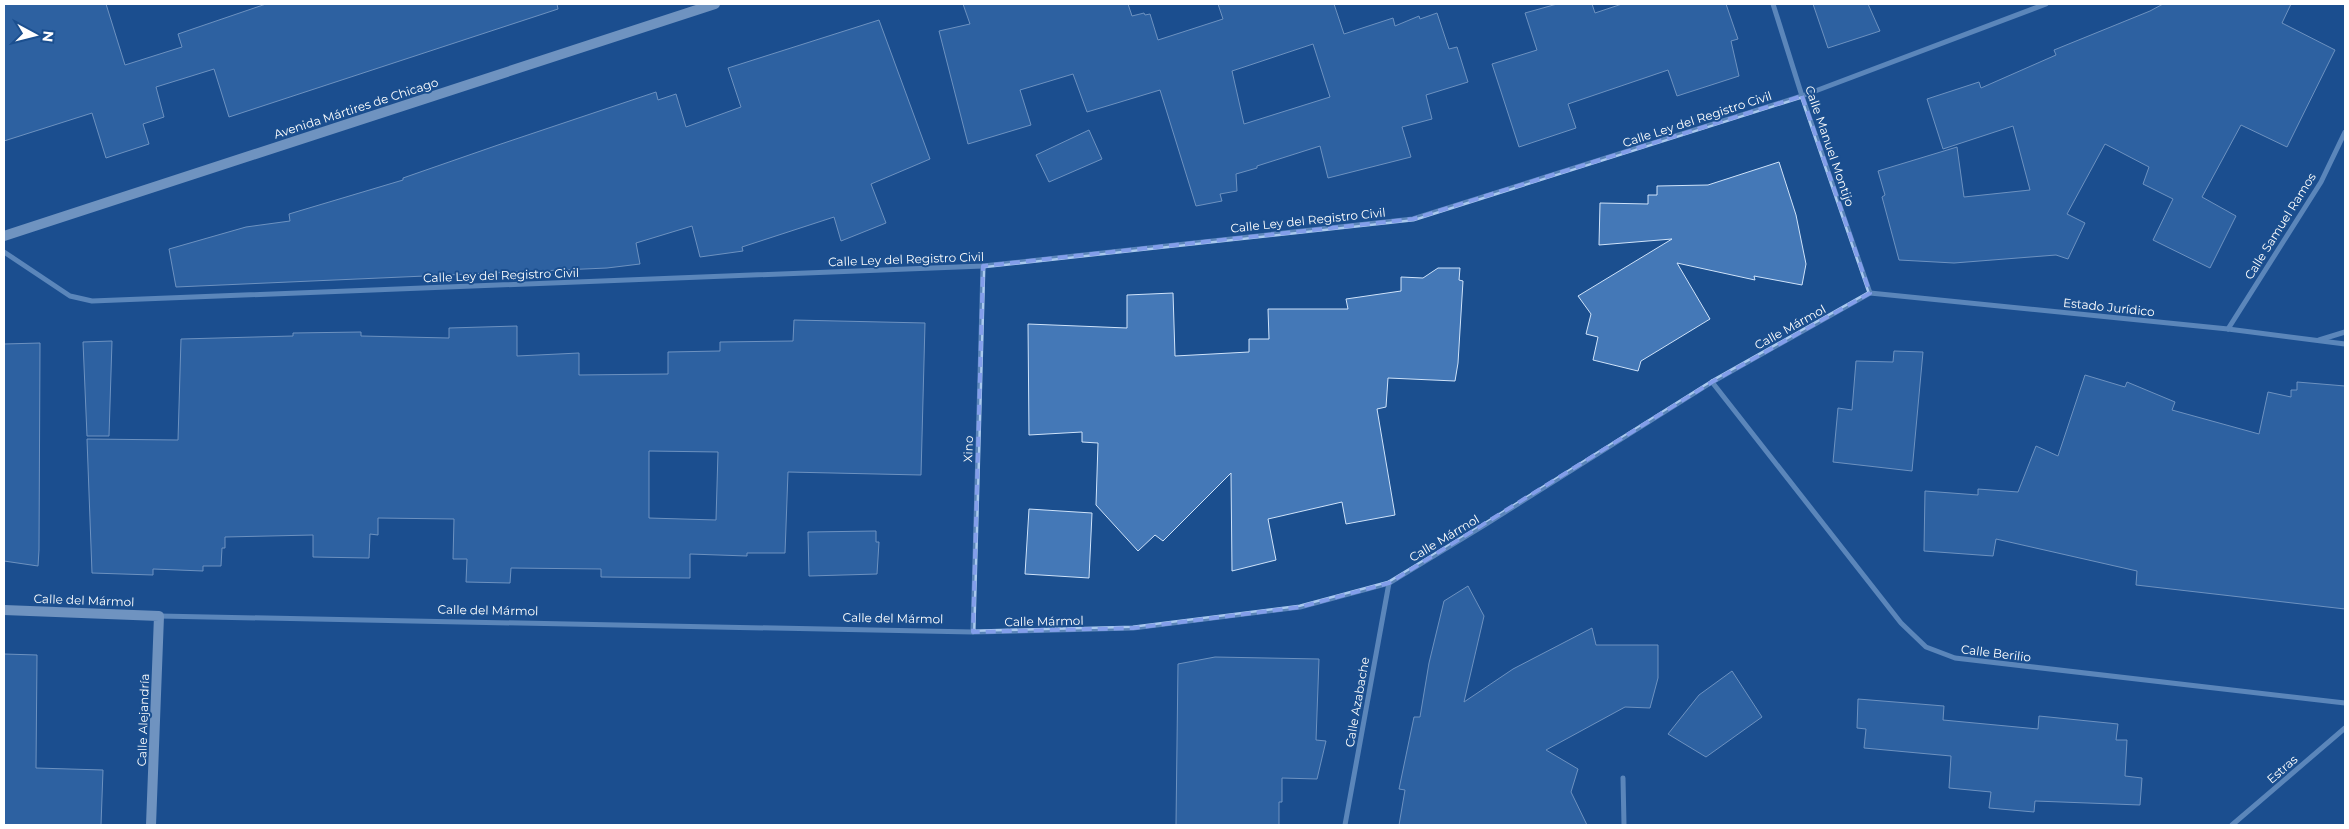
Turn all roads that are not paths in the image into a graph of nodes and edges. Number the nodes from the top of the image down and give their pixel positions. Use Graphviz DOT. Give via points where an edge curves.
graph roads {
  1 [pos="715,4"];
  2 [pos="1773,4"];
  3 [pos="2046,4"];
  4 [pos="1802,96"];
  5 [pos="2345,132"];
  6 [pos="4,236"];
  7 [pos="4,252"];
  8 [pos="983,266"];
  9 [pos="1870,293"];
  10 [pos="2228,329"];
  11 [pos="2345,332"];
  12 [pos="2315,341"];
  13 [pos="2345,344"];
  14 [pos="1712,382"];
  15 [pos="1389,582"];
  16 [pos="4,610"];
  17 [pos="159,616"];
  18 [pos="973,632"];
  19 [pos="2345,703"];
  20 [pos="2345,728"];
  21 [pos="1623,778"];
  22 [pos="151,825"];
  23 [pos="1345,825"];
  24 [pos="1624,825"];
  25 [pos="2232,825"];
  1 -- 6 [label="main road, Avenida Mártires de Chicago"];
  2 -- 4 [label="street, Calle Manuel Montijo"];
  3 -- 4 [label="street, Calle Ley del Registro Civil"];
  4 -- 8 [label="street, Calle Ley del Registro Civil" via="1413,219"];
  4 -- 9 [label="street, Calle Manuel Montijo"];
  5 -- 10 [label="street, Calle Samuel Ramos" via="2321,182"];
  7 -- 8 [label="street, Calle Ley del Registro Civil" via="70,296 92,301"];
  8 -- 18 [label="street, Xino"];
  9 -- 10 [label="street, Estado Jurídico"];
  9 -- 14 [label="street, Calle Mármol"];
  10 -- 12 [label="street, Estado Jurídico"];
  11 -- 12 [label="street"];
  12 -- 13 [label="street, Estado Jurídico"];
  14 -- 15 [label="street, Calle Mármol"];
  14 -- 19 [label="street, Calle Berilio" via="1901,623 1926,647 1955,658"];
  15 -- 18 [label="street, Calle Mármol" via="1300,607 1133,628"];
  15 -- 23 [label="street, Calle Azabache"];
  16 -- 17 [label="main road, Calle del Mármol"];
  17 -- 18 [label="street, Calle del Mármol"];
  17 -- 22 [label="main road, Calle Alejandría"];
  20 -- 25 [label="street, Estras"];
  21 -- 24 [label="street"];
}
